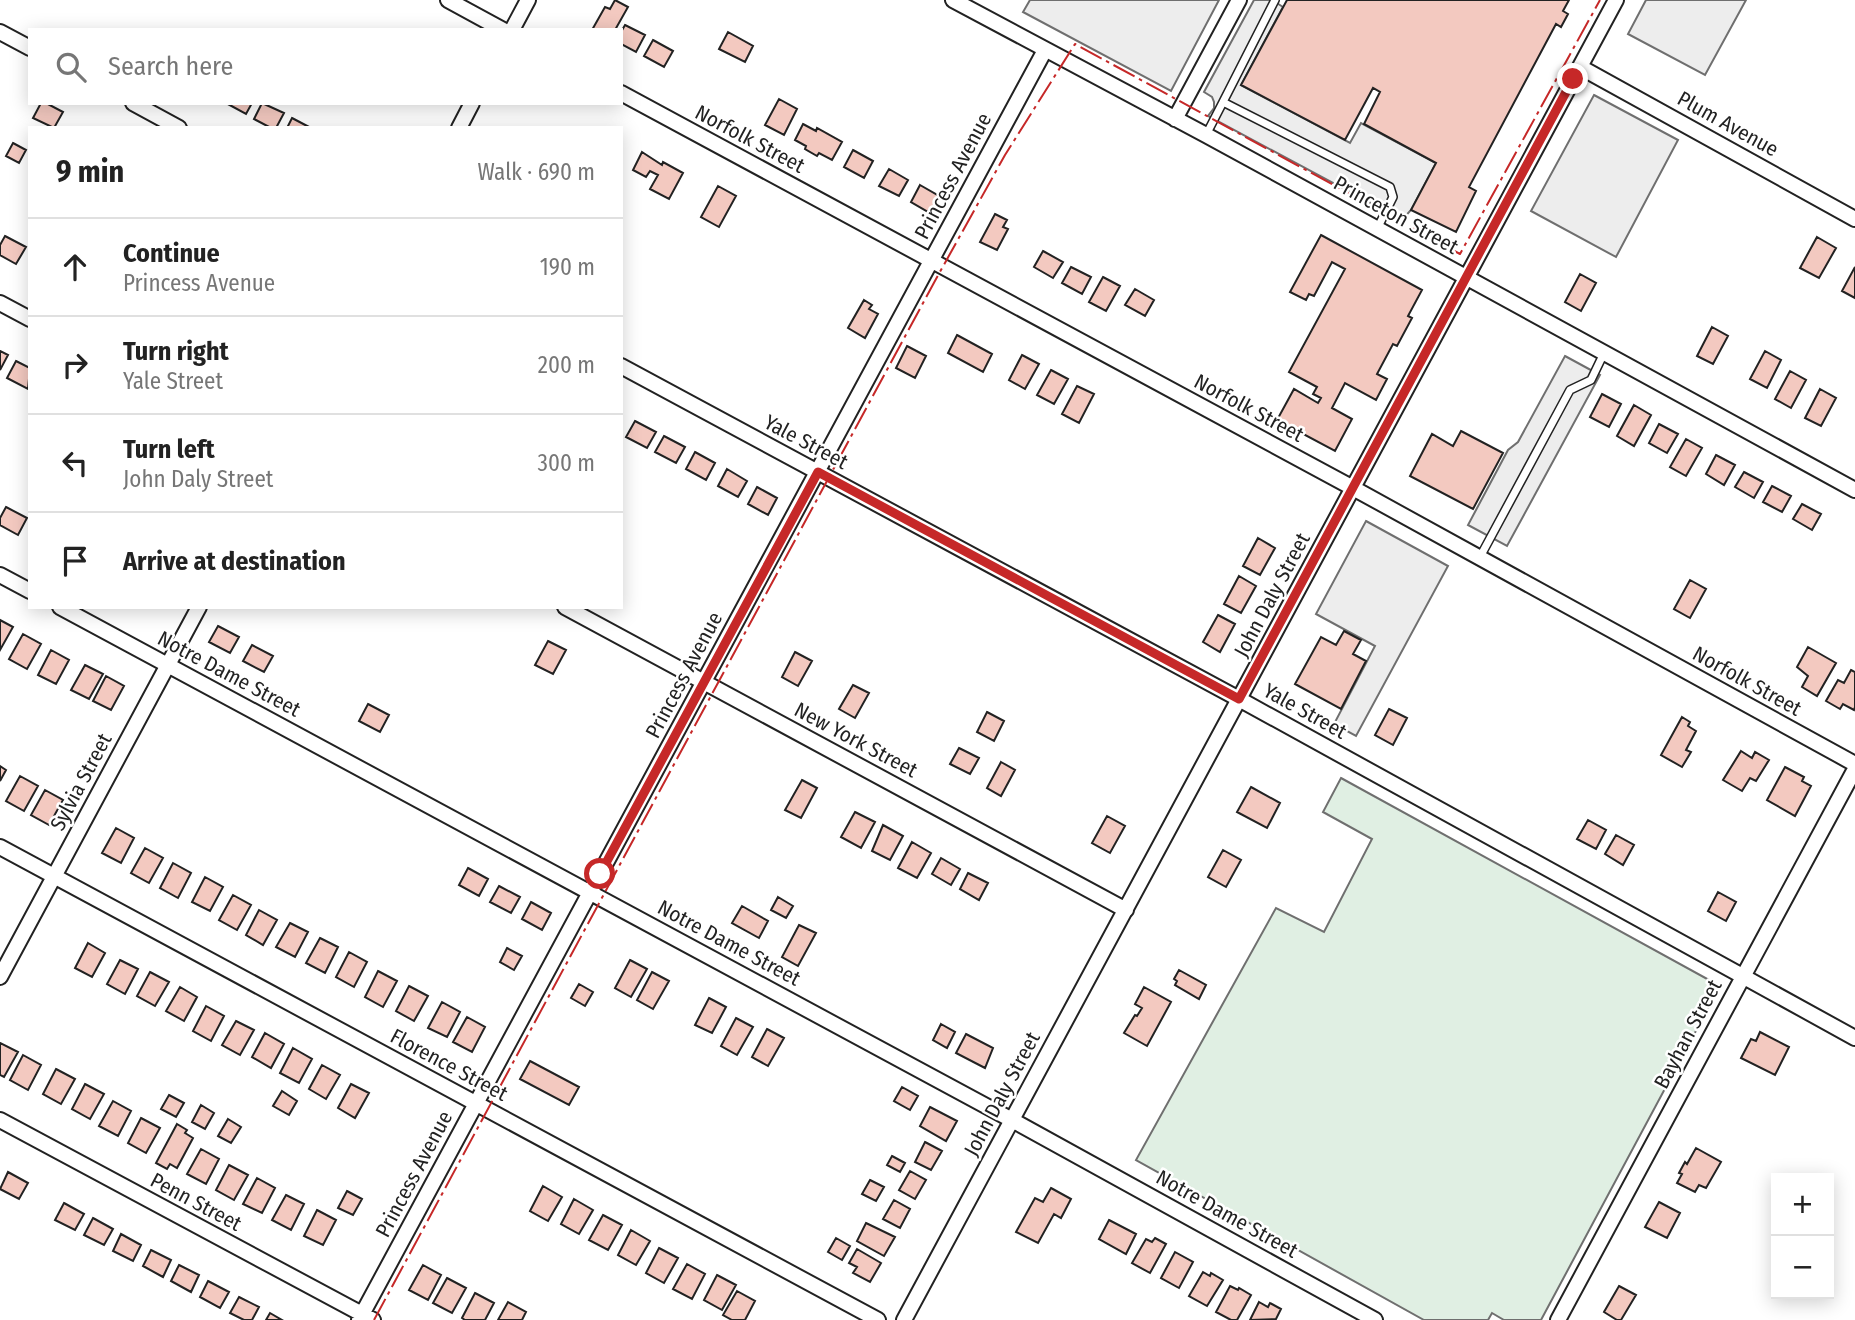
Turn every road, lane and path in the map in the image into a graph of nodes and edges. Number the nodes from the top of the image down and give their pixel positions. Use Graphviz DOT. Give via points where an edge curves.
graph roads {
  1 [pos="448,0"];
  2 [pos="528,0"];
  3 [pos="953,0"];
  4 [pos="1239,0"];
  5 [pos="1275,0"];
  6 [pos="1616,0"];
  7 [pos="499,28"];
  8 [pos="513,28"];
  9 [pos="0,32"];
  10 [pos="28,46"];
  11 [pos="1045,50"];
  12 [pos="1580,67"];
  13 [pos="623,94"];
  14 [pos="1223,102"];
  15 [pos="137,105"];
  16 [pos="471,105"];
  17 [pos="1175,119"];
  18 [pos="175,126"];
  19 [pos="460,126"];
  20 [pos="1206,135"];
  21 [pos="1855,219"];
  22 [pos="1377,229"];
  23 [pos="931,261"];
  24 [pos="1467,277"];
  25 [pos="0,303"];
  26 [pos="28,318"];
  27 [pos="1604,353"];
  28 [pos="623,367"];
  29 [pos="818,472"];
  30 [pos="1353,488"];
  31 [pos="1855,490"];
  32 [pos="1479,558"];
  33 [pos="0,575"];
  34 [pos="28,590"];
  35 [pos="64,609"];
  36 [pos="198,609"];
  37 [pos="569,609"];
  38 [pos="168,665"];
  39 [pos="704,682"];
  40 [pos="1239,699"];
  41 [pos="1855,766"];
  42 [pos="0,847"];
  43 [pos="54,877"];
  44 [pos="590,892"];
  45 [pos="1126,909"];
  46 [pos="1743,976"];
  47 [pos="0,977"];
  48 [pos="1855,1038"];
  49 [pos="476,1104"];
  50 [pos="1012,1120"];
  51 [pos="0,1121"];
  52 [pos="365,1318"];
  53 [pos="878,1320"];
  54 [pos="904,1320"];
  55 [pos="1375,1320"];
  56 [pos="1558,1320"];
  1 -- 7 [label="street"];
  2 -- 8 [label="street"];
  3 -- 11 [label="street, Princeton Street"];
  4 -- 17 [label="street"];
  5 -- 14 [label="lane"];
  6 -- 12 [label="street, John Daly Street"];
  9 -- 10 [label="street"];
  11 -- 17 [label="street, Princeton Street"];
  11 -- 23 [label="street, Princess Avenue"];
  12 -- 21 [label="street, Plum Avenue"];
  12 -- 24 [label="street, John Daly Street"];
  13 -- 23 [label="street, Norfolk Street"];
  14 -- 20 [label="lane"];
  14 -- 22 [label="lane" via="1390,187 1393,197"];
  15 -- 18 [label="street"];
  16 -- 19 [label="street"];
  17 -- 20 [label="street, Princeton Street"];
  20 -- 22 [label="street, Princeton Street"];
  22 -- 24 [label="street, Princeton Street"];
  23 -- 29 [label="street, Princess Avenue"];
  23 -- 30 [label="street, Norfolk Street"];
  24 -- 27 [label="street, Princeton Street"];
  24 -- 30 [label="street, John Daly Street"];
  25 -- 26 [label="street"];
  27 -- 31 [label="street, Princeton Street"];
  27 -- 32 [label="lane" via="1591,380 1570,390"];
  28 -- 29 [label="street, Yale Street"];
  29 -- 39 [label="street, Princess Avenue"];
  29 -- 40 [label="street, Yale Street"];
  30 -- 32 [label="street, Norfolk Street"];
  30 -- 40 [label="street, John Daly Street"];
  32 -- 41 [label="street, Norfolk Street"];
  33 -- 34 [label="street"];
  35 -- 38 [label="street, Notre Dame Street"];
  36 -- 38 [label="street, Sylvia Street"];
  37 -- 39 [label="street, New York Street"];
  38 -- 43 [label="street, Sylvia Street"];
  38 -- 44 [label="street, Notre Dame Street"];
  39 -- 44 [label="street, Princess Avenue"];
  39 -- 45 [label="street, New York Street"];
  40 -- 45 [label="street, John Daly Street"];
  40 -- 46 [label="street, Yale Street"];
  41 -- 46 [label="street, Bayhan Street"];
  42 -- 43 [label="street, Florence Street"];
  43 -- 47 [label="street, Sylvia Street"];
  43 -- 49 [label="street, Florence Street"];
  44 -- 49 [label="street, Princess Avenue"];
  44 -- 50 [label="street, Notre Dame Street"];
  45 -- 50 [label="street, John Daly Street"];
  46 -- 48 [label="street, Yale Street"];
  46 -- 56 [label="street, Bayhan Street"];
  49 -- 52 [label="street, Princess Avenue"];
  49 -- 53 [label="street, Florence Street"];
  50 -- 54 [label="street, John Daly Street"];
  50 -- 55 [label="street, Notre Dame Street"];
  51 -- 52 [label="street, Penn Street"];
}
